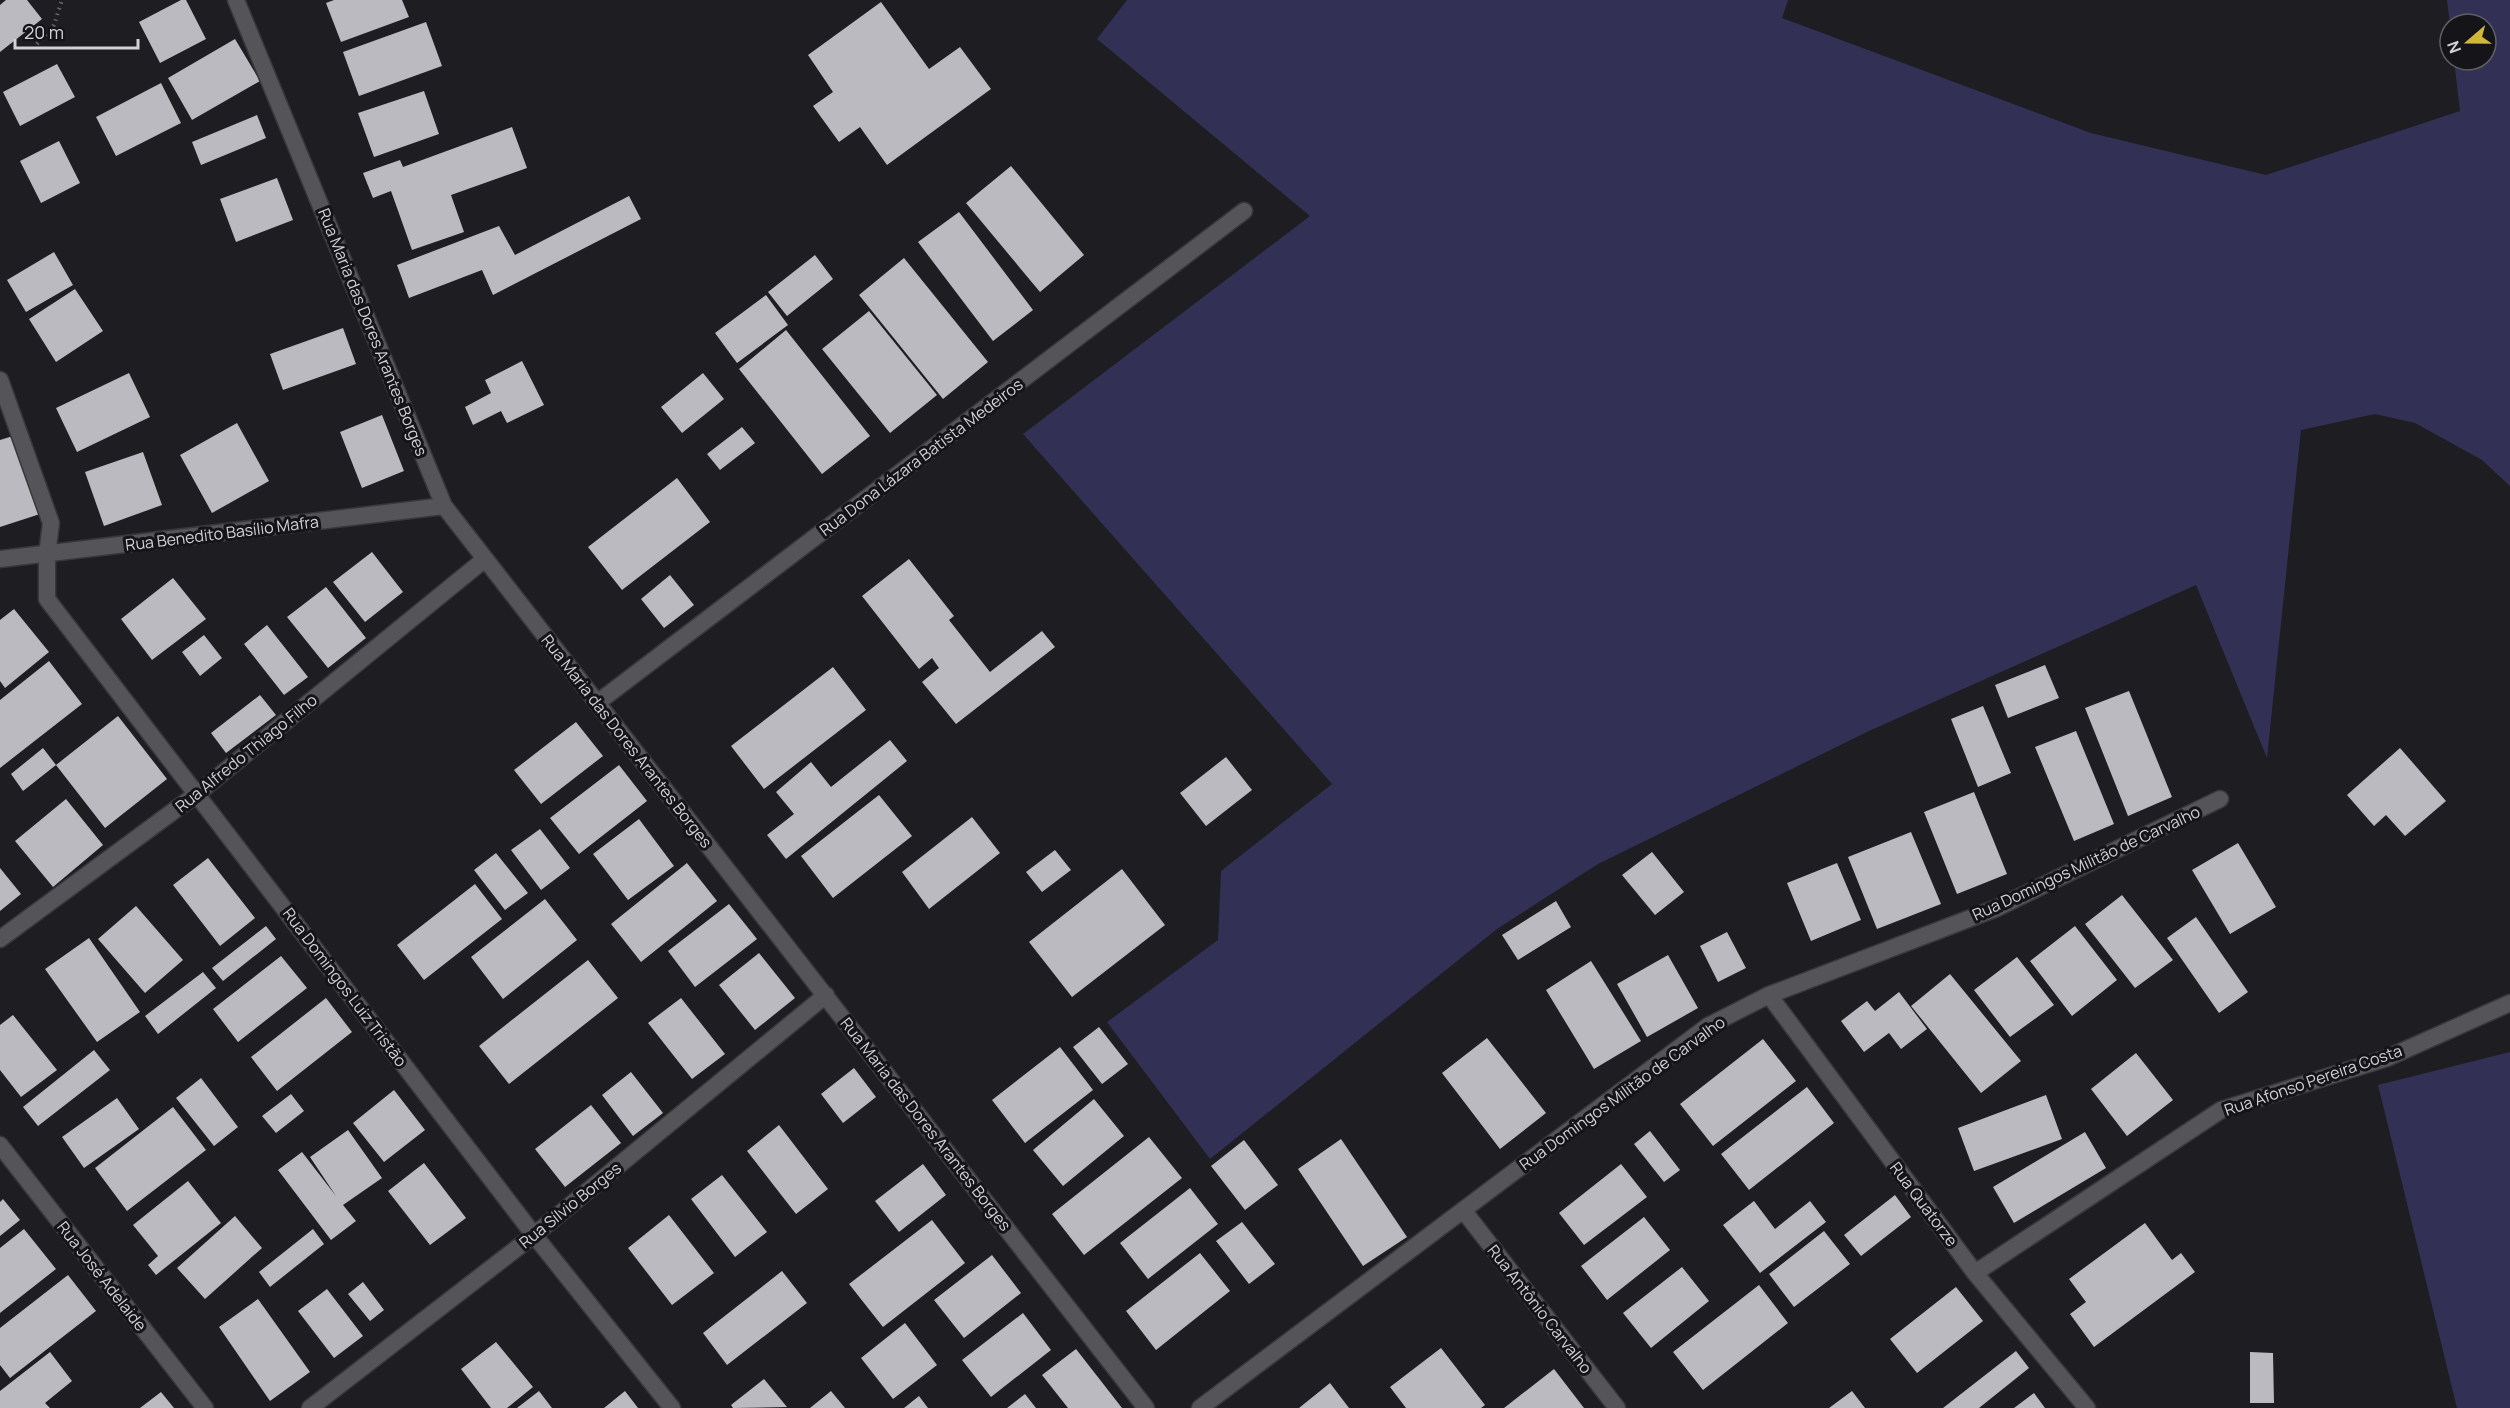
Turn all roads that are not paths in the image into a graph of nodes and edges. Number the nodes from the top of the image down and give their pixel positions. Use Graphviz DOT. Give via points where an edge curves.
graph roads {
  1 [pos="236,0"];
  2 [pos="1244,211"];
  3 [pos="0,380"];
  4 [pos="444,507"];
  5 [pos="47,555"];
  6 [pos="0,559"];
  7 [pos="485,560"];
  8 [pos="597,703"];
  9 [pos="198,793"];
  10 [pos="2220,799"];
  11 [pos="0,939"];
  12 [pos="826,995"];
  13 [pos="1769,995"];
  14 [pos="2510,1003"];
  15 [pos="0,1144"];
  16 [pos="1463,1210"];
  17 [pos="534,1235"];
  18 [pos="1975,1273"];
  19 [pos="204,1408"];
  20 [pos="310,1408"];
  21 [pos="672,1408"];
  22 [pos="1146,1408"];
  23 [pos="1200,1408"];
  24 [pos="1617,1408"];
  25 [pos="2087,1408"];
  1 -- 4 [label="street, Rua Maria das Dores Arantes Borges"];
  2 -- 8 [label="street, Rua Dona Lázara Batista Medeiros"];
  3 -- 5 [label="street, Rua Domingos Luiz Tristão" via="51,523"];
  4 -- 5 [label="street, Rua Benedito Basílio Mafra"];
  4 -- 7 [label="street, Rua Maria das Dores Arantes Borges"];
  5 -- 6 [label="street, Rua Benedito Basílio Mafra"];
  5 -- 9 [label="street, Rua Domingos Luiz Tristão" via="47,599"];
  7 -- 8 [label="street, Rua Maria das Dores Arantes Borges"];
  7 -- 9 [label="street, Rua Alfredo Thiago Filho"];
  8 -- 12 [label="street, Rua Maria das Dores Arantes Borges"];
  9 -- 11 [label="street, Rua Alfredo Thiago Filho"];
  9 -- 17 [label="street, Rua Domingos Luiz Tristão"];
  10 -- 13 [label="street, Rua Domingos Militão de Carvalho" via="1997,908"];
  12 -- 17 [label="street, Rua Sílvio Borges"];
  12 -- 22 [label="street, Rua Maria das Dores Arantes Borges"];
  13 -- 16 [label="street, Rua Domingos Militão de Carvalho" via="1708,1026"];
  13 -- 18 [label="street, Rua Quatorze"];
  14 -- 18 [label="street, Rua Afonso Pereira Costa" via="2386,1058 2221,1110"];
  15 -- 19 [label="street, Rua José Adelaide"];
  16 -- 23 [label="street, Rua Domingos Militão de Carvalho"];
  16 -- 24 [label="street, Rua Antônio Carvalho"];
  17 -- 20 [label="street, Rua Sílvio Borges"];
  17 -- 21 [label="street, Rua Domingos Luiz Tristão"];
  18 -- 25 [label="street, Rua Quatorze"];
}
